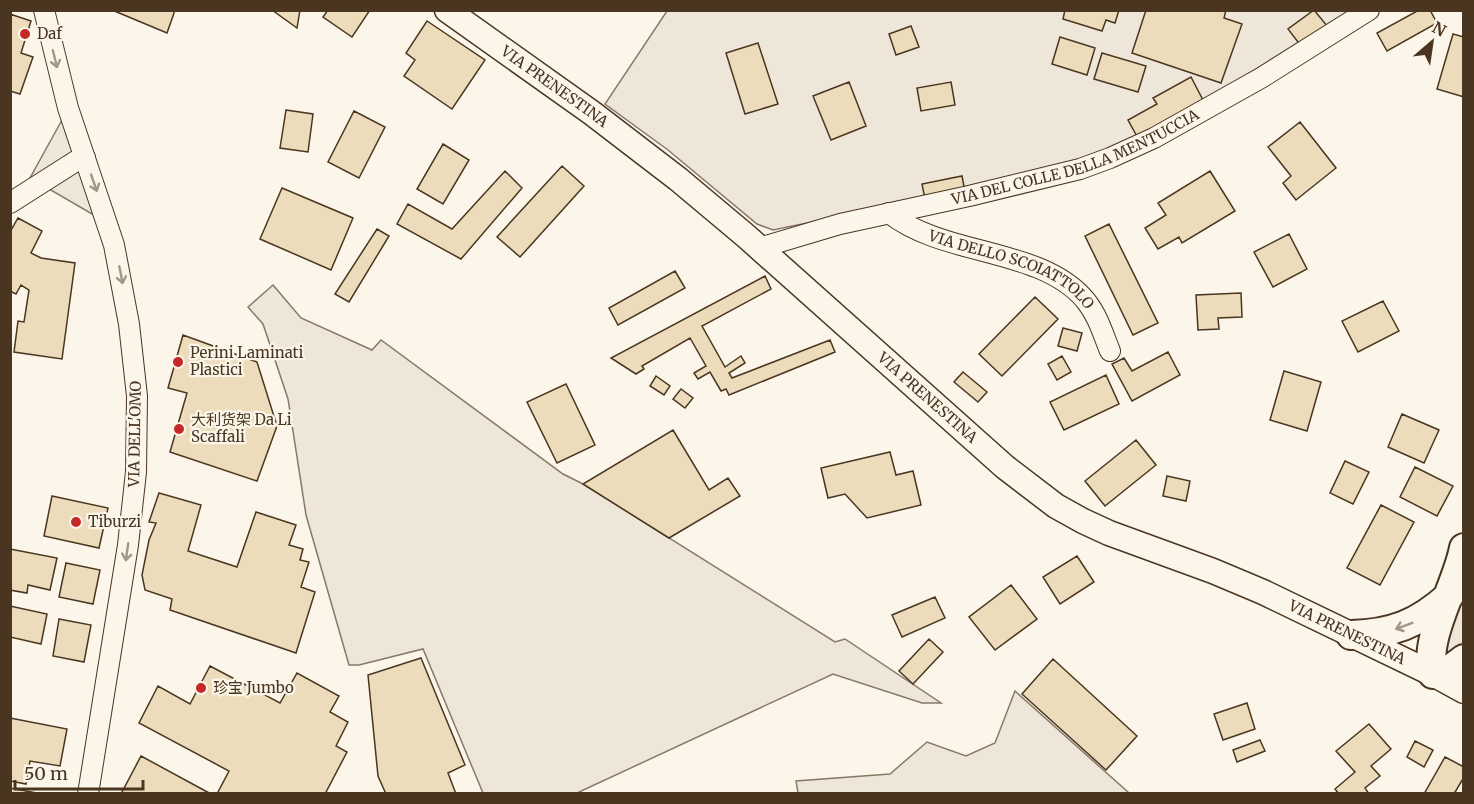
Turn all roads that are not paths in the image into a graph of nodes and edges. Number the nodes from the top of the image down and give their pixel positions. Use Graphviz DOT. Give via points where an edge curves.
graph roads {
  1 [pos="44,10"];
  2 [pos="447,10"];
  3 [pos="1369,10"];
  4 [pos="85,158"];
  5 [pos="10,203"];
  6 [pos="888,213"];
  7 [pos="759,248"];
  8 [pos="1110,351"];
  9 [pos="1464,548"];
  10 [pos="1449,596"];
  11 [pos="1351,635"];
  12 [pos="1464,659"];
  13 [pos="1432,674"];
  14 [pos="1464,691"];
  15 [pos="88,794"];
  1 -- 4 [label="street, VIA DELL'OMO, one-way" via="68,108"];
  2 -- 7 [label="main road, VIA PRENESTINA" via="637,147"];
  3 -- 6 [label="street, VIA DEL COLLE DELLA MENTUCCIA" via="1261,78 1119,154 1080,169"];
  4 -- 5 [label="street"];
  4 -- 15 [label="street, VIA DELL'OMO, one-way" via="120,272 136,376 138,422 125,566"];
  6 -- 7 [label="street, VIA DEL COLLE DELLA MENTUCCIA"];
  6 -- 8 [label="street, VIA DELLO SCOIATTOLO" via="933,237 1022,263 1058,278 1091,308"];
  7 -- 11 [label="main road, VIA PRENESTINA" via="1005,466 1069,514 1290,604"];
  9 -- 10 [label="highway"];
  10 -- 11 [label="highway, one-way" via="1407,625"];
  10 -- 13 [label="highway" via="1430,653"];
  11 -- 13 [label="main road, VIA PRENESTINA"];
  12 -- 13 [label="highway" via="1448,671"];
  13 -- 14 [label="main road, VIA PRENESTINA"];
}
